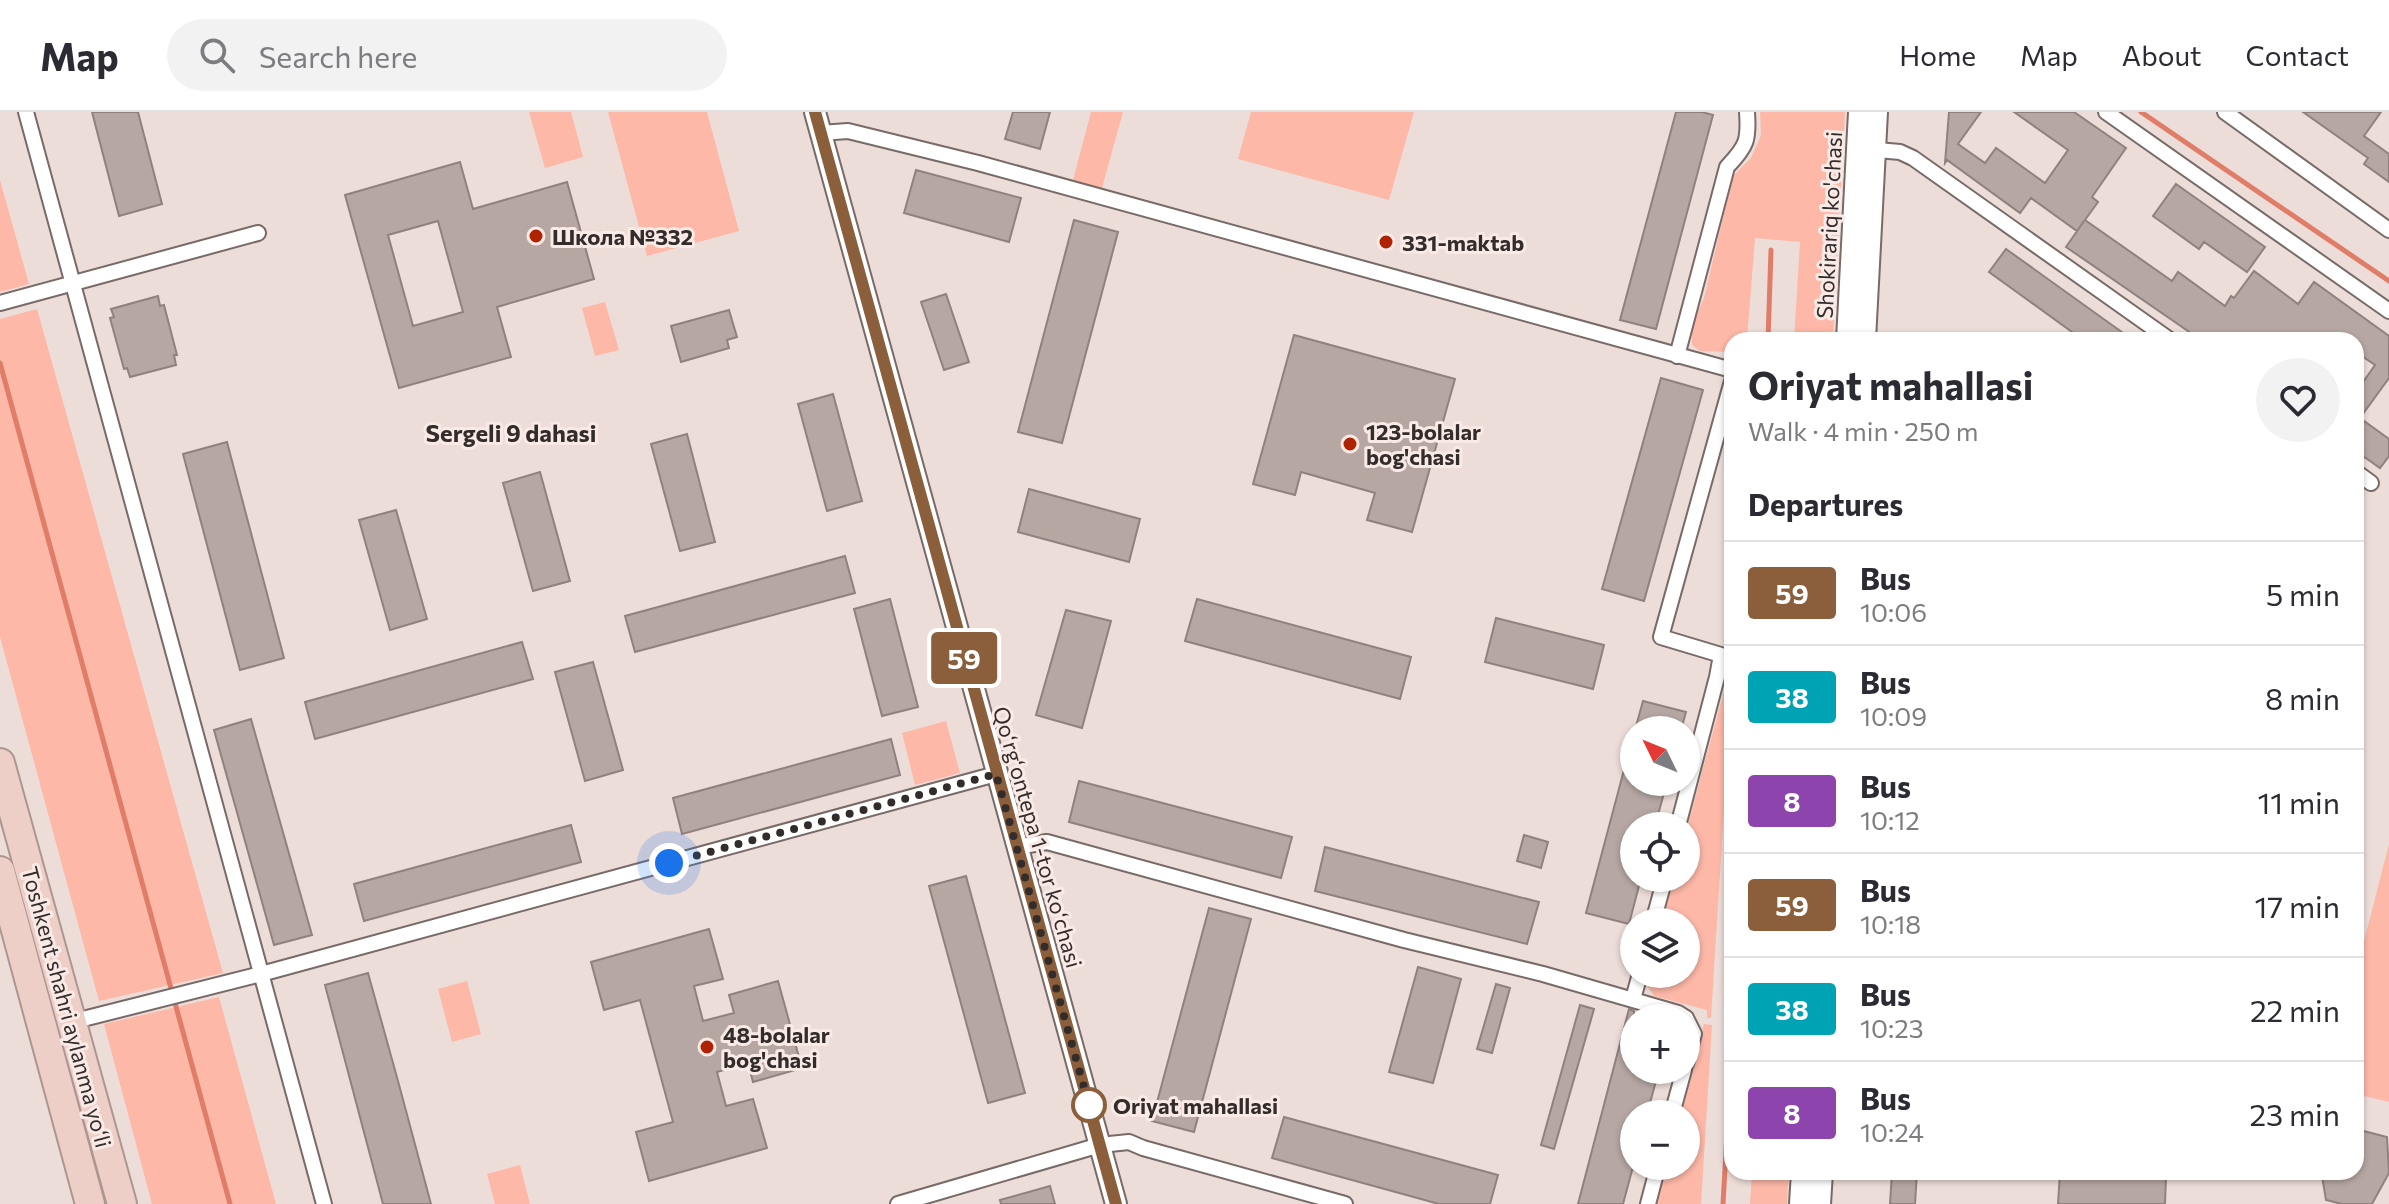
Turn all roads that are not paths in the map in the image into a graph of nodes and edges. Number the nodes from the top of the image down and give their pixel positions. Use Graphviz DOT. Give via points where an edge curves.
graph roads {
  1 [pos="26,112"];
  2 [pos="815,112"];
  3 [pos="1747,112"];
  4 [pos="1859,112"];
  5 [pos="1877,112"];
  6 [pos="2106,112"];
  7 [pos="2225,112"];
  8 [pos="820,133"];
  9 [pos="1866,149"];
  10 [pos="2389,230"];
  11 [pos="258,233"];
  12 [pos="72,283"];
  13 [pos="0,303"];
  14 [pos="2389,311"];
  15 [pos="1848,332"];
  16 [pos="1865,332"];
  17 [pos="2159,332"];
  18 [pos="1677,356"];
  19 [pos="1724,368"];
  20 [pos="1724,410"];
  21 [pos="2364,478"];
  22 [pos="2371,483"];
  23 [pos="1724,655"];
  24 [pos="1724,661"];
  25 [pos="0,763"];
  26 [pos="996,774"];
  27 [pos="1682,812"];
  28 [pos="1016,847"];
  29 [pos="0,871"];
  30 [pos="261,974"];
  31 [pos="1636,988"];
  32 [pos="1633,999"];
  33 [pos="1649,1004"];
  34 [pos="71,1022"];
  35 [pos="1100,1145"];
  36 [pos="1654,1180"];
  37 [pos="1802,1180"];
  38 [pos="1822,1180"];
  39 [pos="90,1204"];
  40 [pos="122,1204"];
  41 [pos="324,1204"];
  42 [pos="898,1204"];
  43 [pos="1116,1204"];
  44 [pos="1345,1204"];
  45 [pos="1648,1204"];
  46 [pos="1800,1204"];
  47 [pos="1820,1204"];
  1 -- 12 [label="street"];
  2 -- 8 [label="street, Qoʻrgʻontepa 1-tor koʻchasi"];
  3 -- 18 [label="street" via="1749,137 1727,167"];
  4 -- 9 [label="street, Shokirariq ko'chasi"];
  5 -- 9 [label="street, Shokirariq ko'chasi"];
  6 -- 14 [label="street"];
  7 -- 10 [label="street"];
  8 -- 18 [label="street" via="848,131 978,163"];
  8 -- 26 [label="street, Qoʻrgʻontepa 1-tor koʻchasi"];
  9 -- 15 [label="street, Shokirariq ko'chasi"];
  9 -- 16 [label="street, Shokirariq ko'chasi"];
  9 -- 17 [label="street" via="1913,158"];
  11 -- 12 [label="street"];
  12 -- 13 [label="street"];
  12 -- 30 [label="street"];
  18 -- 19 [label="street"];
  20 -- 23 [label="street" via="1661,637"];
  21 -- 22 [label="street"];
  24 -- 27 [label="street"];
  25 -- 34 [label="highway, Toshkent shahri aylanma yoʻli"];
  26 -- 28 [label="street, Qoʻrgʻontepa 1-tor koʻchasi"];
  26 -- 30 [label="street"];
  28 -- 32 [label="street" via="1047,842"];
  28 -- 35 [label="street, Qoʻrgʻontepa 1-tor koʻchasi"];
  29 -- 39 [label="highway, Toshkent shahri aylanma yoʻli"];
  30 -- 34 [label="street"];
  30 -- 41 [label="street"];
  31 -- 32 [label="street"];
  32 -- 33 [label="street"];
  34 -- 40 [label="highway, Toshkent shahri aylanma yoʻli"];
  35 -- 42 [label="street"];
  35 -- 43 [label="street, Qoʻrgʻontepa 1-tor koʻchasi"];
  35 -- 44 [label="street" via="1129,1142"];
  36 -- 45 [label="street"];
  37 -- 46 [label="street"];
  38 -- 47 [label="street"];
}
